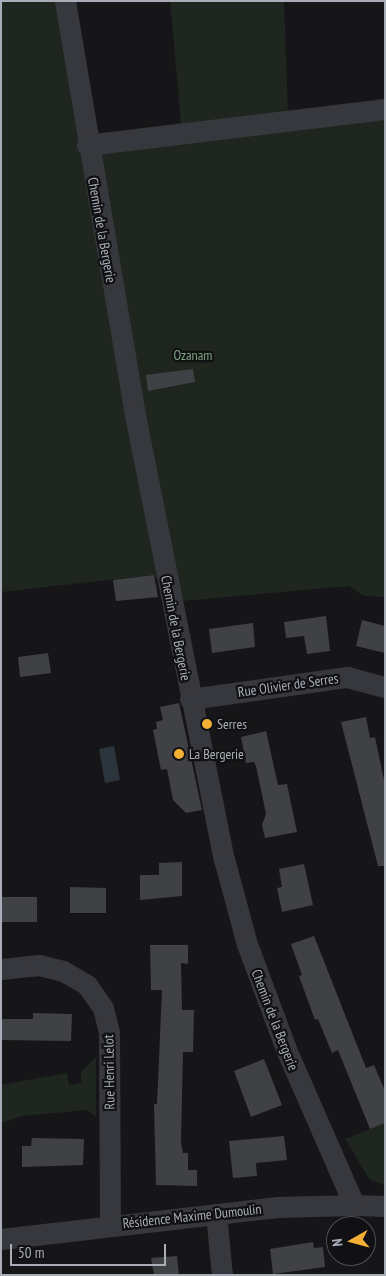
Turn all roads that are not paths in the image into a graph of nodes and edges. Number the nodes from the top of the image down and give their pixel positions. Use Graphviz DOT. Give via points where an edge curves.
graph roads {
  1 [pos="65,1"];
  2 [pos="385,109"];
  3 [pos="87,145"];
  4 [pos="385,687"];
  5 [pos="190,699"];
  6 [pos="1,969"];
  7 [pos="354,1205"];
  8 [pos="385,1206"];
  9 [pos="216,1214"];
  10 [pos="110,1225"];
  11 [pos="1,1239"];
  12 [pos="222,1275"];
  1 -- 3 [label="street, Chemin de la Bergerie"];
  2 -- 3 [label="street"];
  3 -- 5 [label="street, Chemin de la Bergerie"];
  4 -- 5 [label="street, Rue Olivier de Serres" via="347,677"];
  5 -- 7 [label="street, Chemin de la Bergerie" via="224,859 246,944 286,1049"];
  6 -- 10 [label="street, Rue Henri Lelot" via="39,965 63,971 87,986 103,1008 109,1032"];
  7 -- 8 [label="street"];
  7 -- 9 [label="street, Résidence Maxime Dumoulin"];
  9 -- 10 [label="street, Résidence Maxime Dumoulin"];
  9 -- 12 [label="street"];
  10 -- 11 [label="street, Résidence Maxime Dumoulin"];
}
